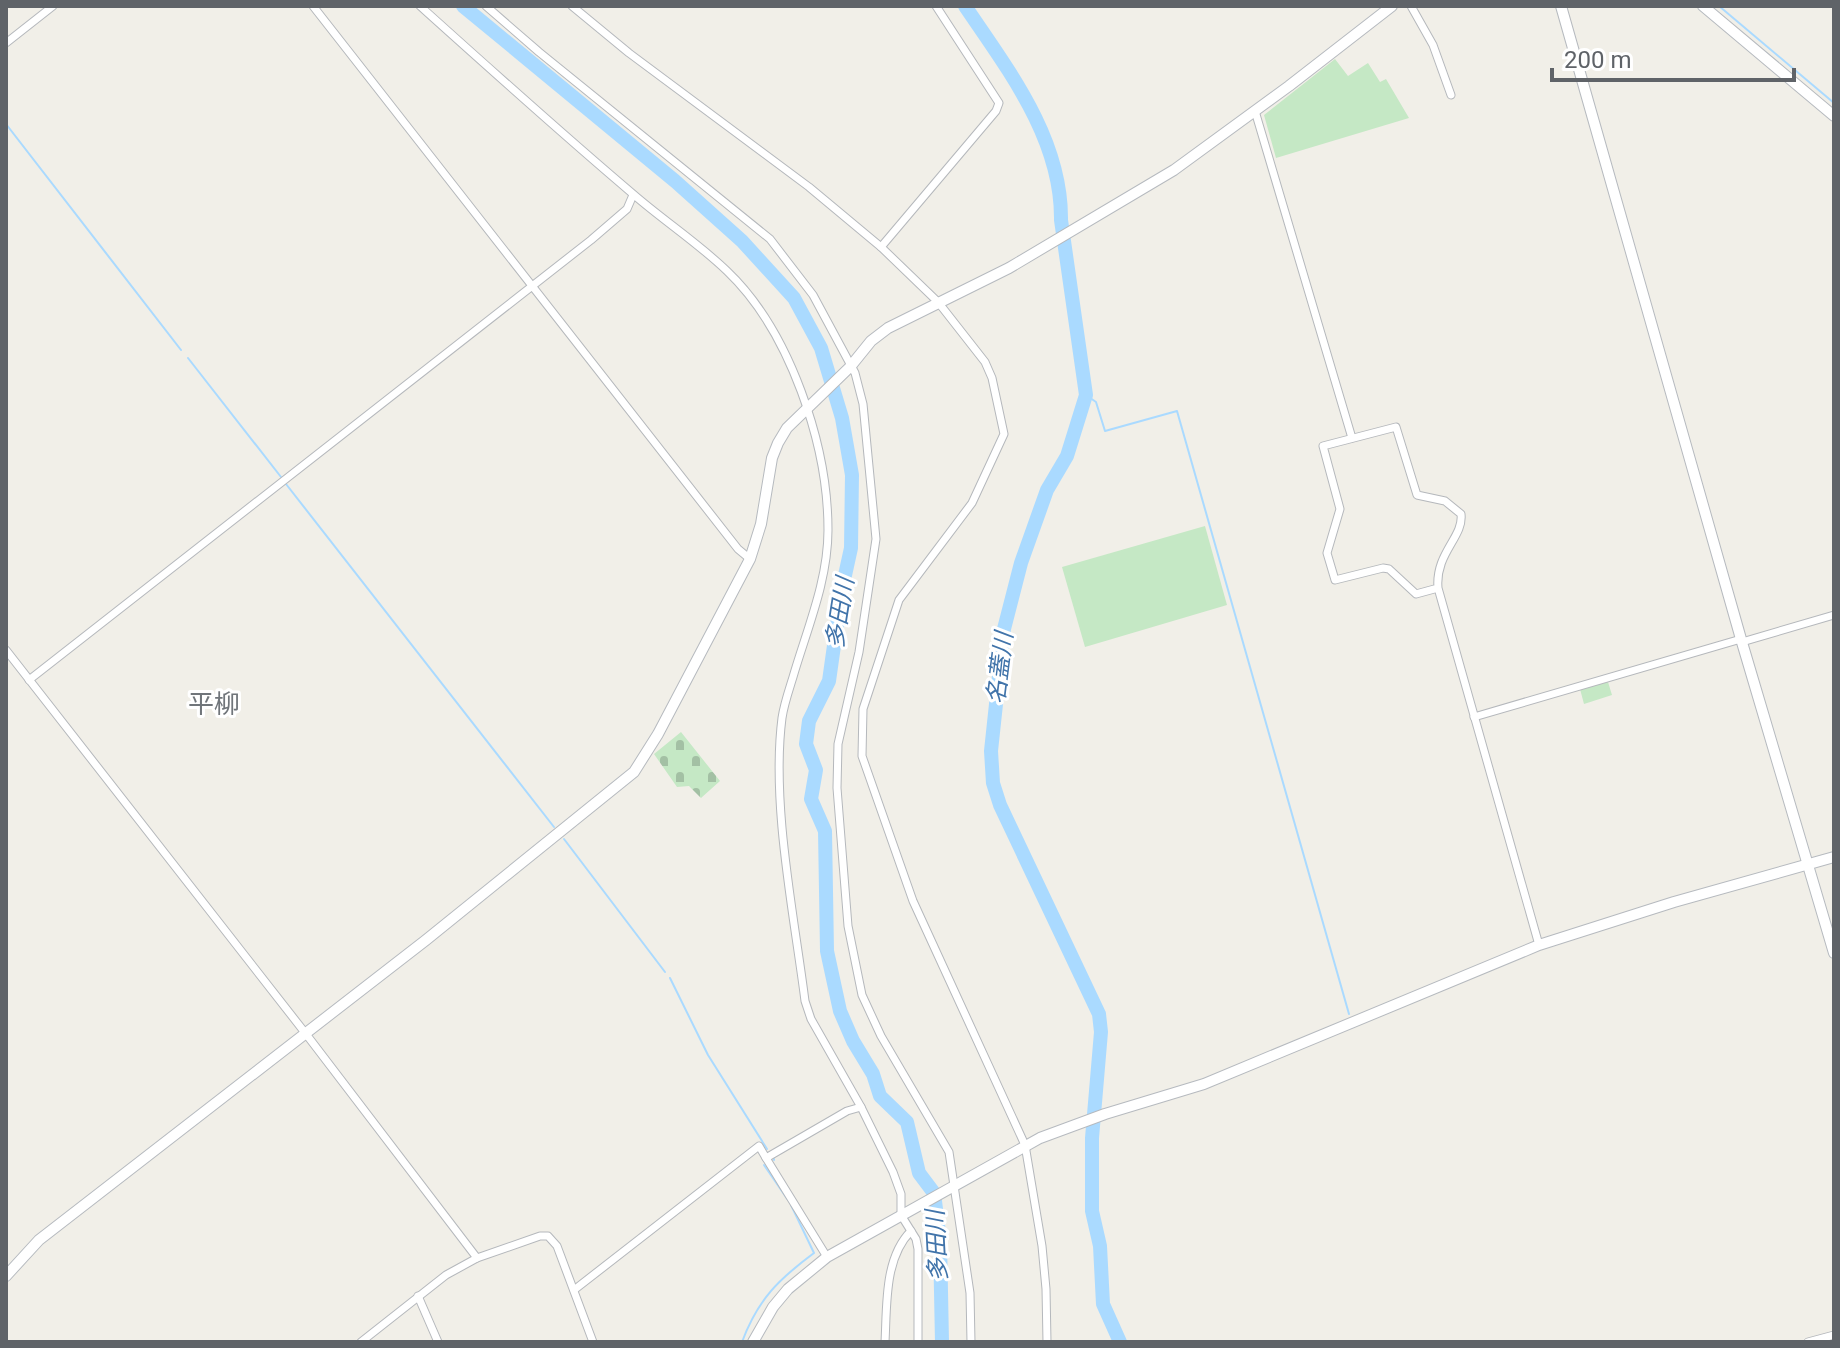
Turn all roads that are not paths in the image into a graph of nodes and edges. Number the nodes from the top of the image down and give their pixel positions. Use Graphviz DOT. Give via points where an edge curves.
graph roads {
  1 [pos="53,6"];
  2 [pos="313,6"];
  3 [pos="420,6"];
  4 [pos="486,6"];
  5 [pos="572,6"];
  6 [pos="936,6"];
  7 [pos="1392,6"];
  8 [pos="1411,6"];
  9 [pos="1561,6"];
  10 [pos="1703,6"];
  11 [pos="6,43"];
  12 [pos="1451,95"];
  13 [pos="1255,111"];
  14 [pos="1834,116"];
  15 [pos="633,195"];
  16 [pos="881,247"];
  17 [pos="532,286"];
  18 [pos="938,302"];
  19 [pos="848,368"];
  20 [pos="808,408"];
  21 [pos="1352,438"];
  22 [pos="750,559"];
  23 [pos="1438,588"];
  24 [pos="1834,615"];
  25 [pos="1747,640"];
  26 [pos="6,650"];
  27 [pos="29,680"];
  28 [pos="1474,717"];
  29 [pos="1834,857"];
  30 [pos="1808,864"];
  31 [pos="1539,945"];
  32 [pos="1834,953"];
  33 [pos="306,1034"];
  34 [pos="861,1107"];
  35 [pos="1025,1145"];
  36 [pos="766,1158"];
  37 [pos="950,1187"];
  38 [pos="904,1213"];
  39 [pos="911,1231"];
  40 [pos="827,1257"];
  41 [pos="477,1258"];
  42 [pos="6,1276"];
  43 [pos="574,1290"];
  44 [pos="418,1296"];
  45 [pos="1834,1335"];
  46 [pos="361,1342"];
  47 [pos="438,1342"];
  48 [pos="593,1342"];
  49 [pos="753,1342"];
  50 [pos="885,1342"];
  51 [pos="918,1342"];
  52 [pos="971,1342"];
  53 [pos="1047,1342"];
  54 [pos="1808,1342"];
  1 -- 11 [label="street"];
  2 -- 17 [label="street"];
  3 -- 15 [label="street"];
  4 -- 19 [label="street" via="770,239 813,295"];
  5 -- 16 [label="street"];
  6 -- 16 [label="street" via="999,103"];
  7 -- 13 [label="street"];
  8 -- 12 [label="street" via="1433,45"];
  9 -- 25 [label="street"];
  10 -- 14 [label="street"];
  13 -- 18 [label="street" via="1174,170 1057,241"];
  13 -- 21 [label="street"];
  15 -- 17 [label="street" via="627,209"];
  15 -- 20 [label="street" via="689,237 756,303 788,358"];
  16 -- 18 [label="street"];
  17 -- 22 [label="street"];
  17 -- 27 [label="street"];
  18 -- 19 [label="street" via="888,328"];
  18 -- 35 [label="street" via="988,368 1004,434 972,503 899,600 863,709 862,756 913,901"];
  19 -- 20 [label="street"];
  19 -- 37 [label="street" via="855,373 863,404 876,539 838,744 848,926 862,995 949,1152"];
  20 -- 22 [label="street" via="787,428 772,458"];
  20 -- 34 [label="street" via="828,531 821,587 782,716 779,774 805,1001"];
  21 -- 23 [label="street" via="1396,427 1415,492 1445,501 1461,514 1438,566"];
  21 -- 23 [label="street" via="1322,449 1340,509 1327,553 1335,580 1383,568 1416,594"];
  22 -- 33 [label="street" via="634,772"];
  23 -- 28 [label="street"];
  24 -- 25 [label="street"];
  25 -- 28 [label="street"];
  25 -- 30 [label="street"];
  26 -- 27 [label="street"];
  27 -- 33 [label="street"];
  28 -- 31 [label="street"];
  29 -- 30 [label="street"];
  30 -- 31 [label="street"];
  30 -- 32 [label="street"];
  31 -- 35 [label="street" via="1229,1074"];
  33 -- 41 [label="street"];
  33 -- 42 [label="street" via="39,1240"];
  34 -- 36 [label="street"];
  34 -- 38 [label="street" via="893,1172"];
  35 -- 37 [label="street"];
  35 -- 53 [label="street" via="1042,1246"];
  36 -- 40 [label="street"];
  36 -- 43 [label="street" via="759,1146"];
  37 -- 38 [label="street"];
  37 -- 52 [label="street" via="970,1293"];
  38 -- 39 [label="street"];
  38 -- 40 [label="street"];
  39 -- 50 [label="street" via="893,1262"];
  39 -- 51 [label="street" via="918,1249"];
  40 -- 49 [label="street" via="788,1289"];
  41 -- 43 [label="street" via="548,1236"];
  41 -- 44 [label="street"];
  43 -- 48 [label="street"];
  44 -- 46 [label="street"];
  44 -- 47 [label="street"];
  45 -- 54 [label="street"];
}
